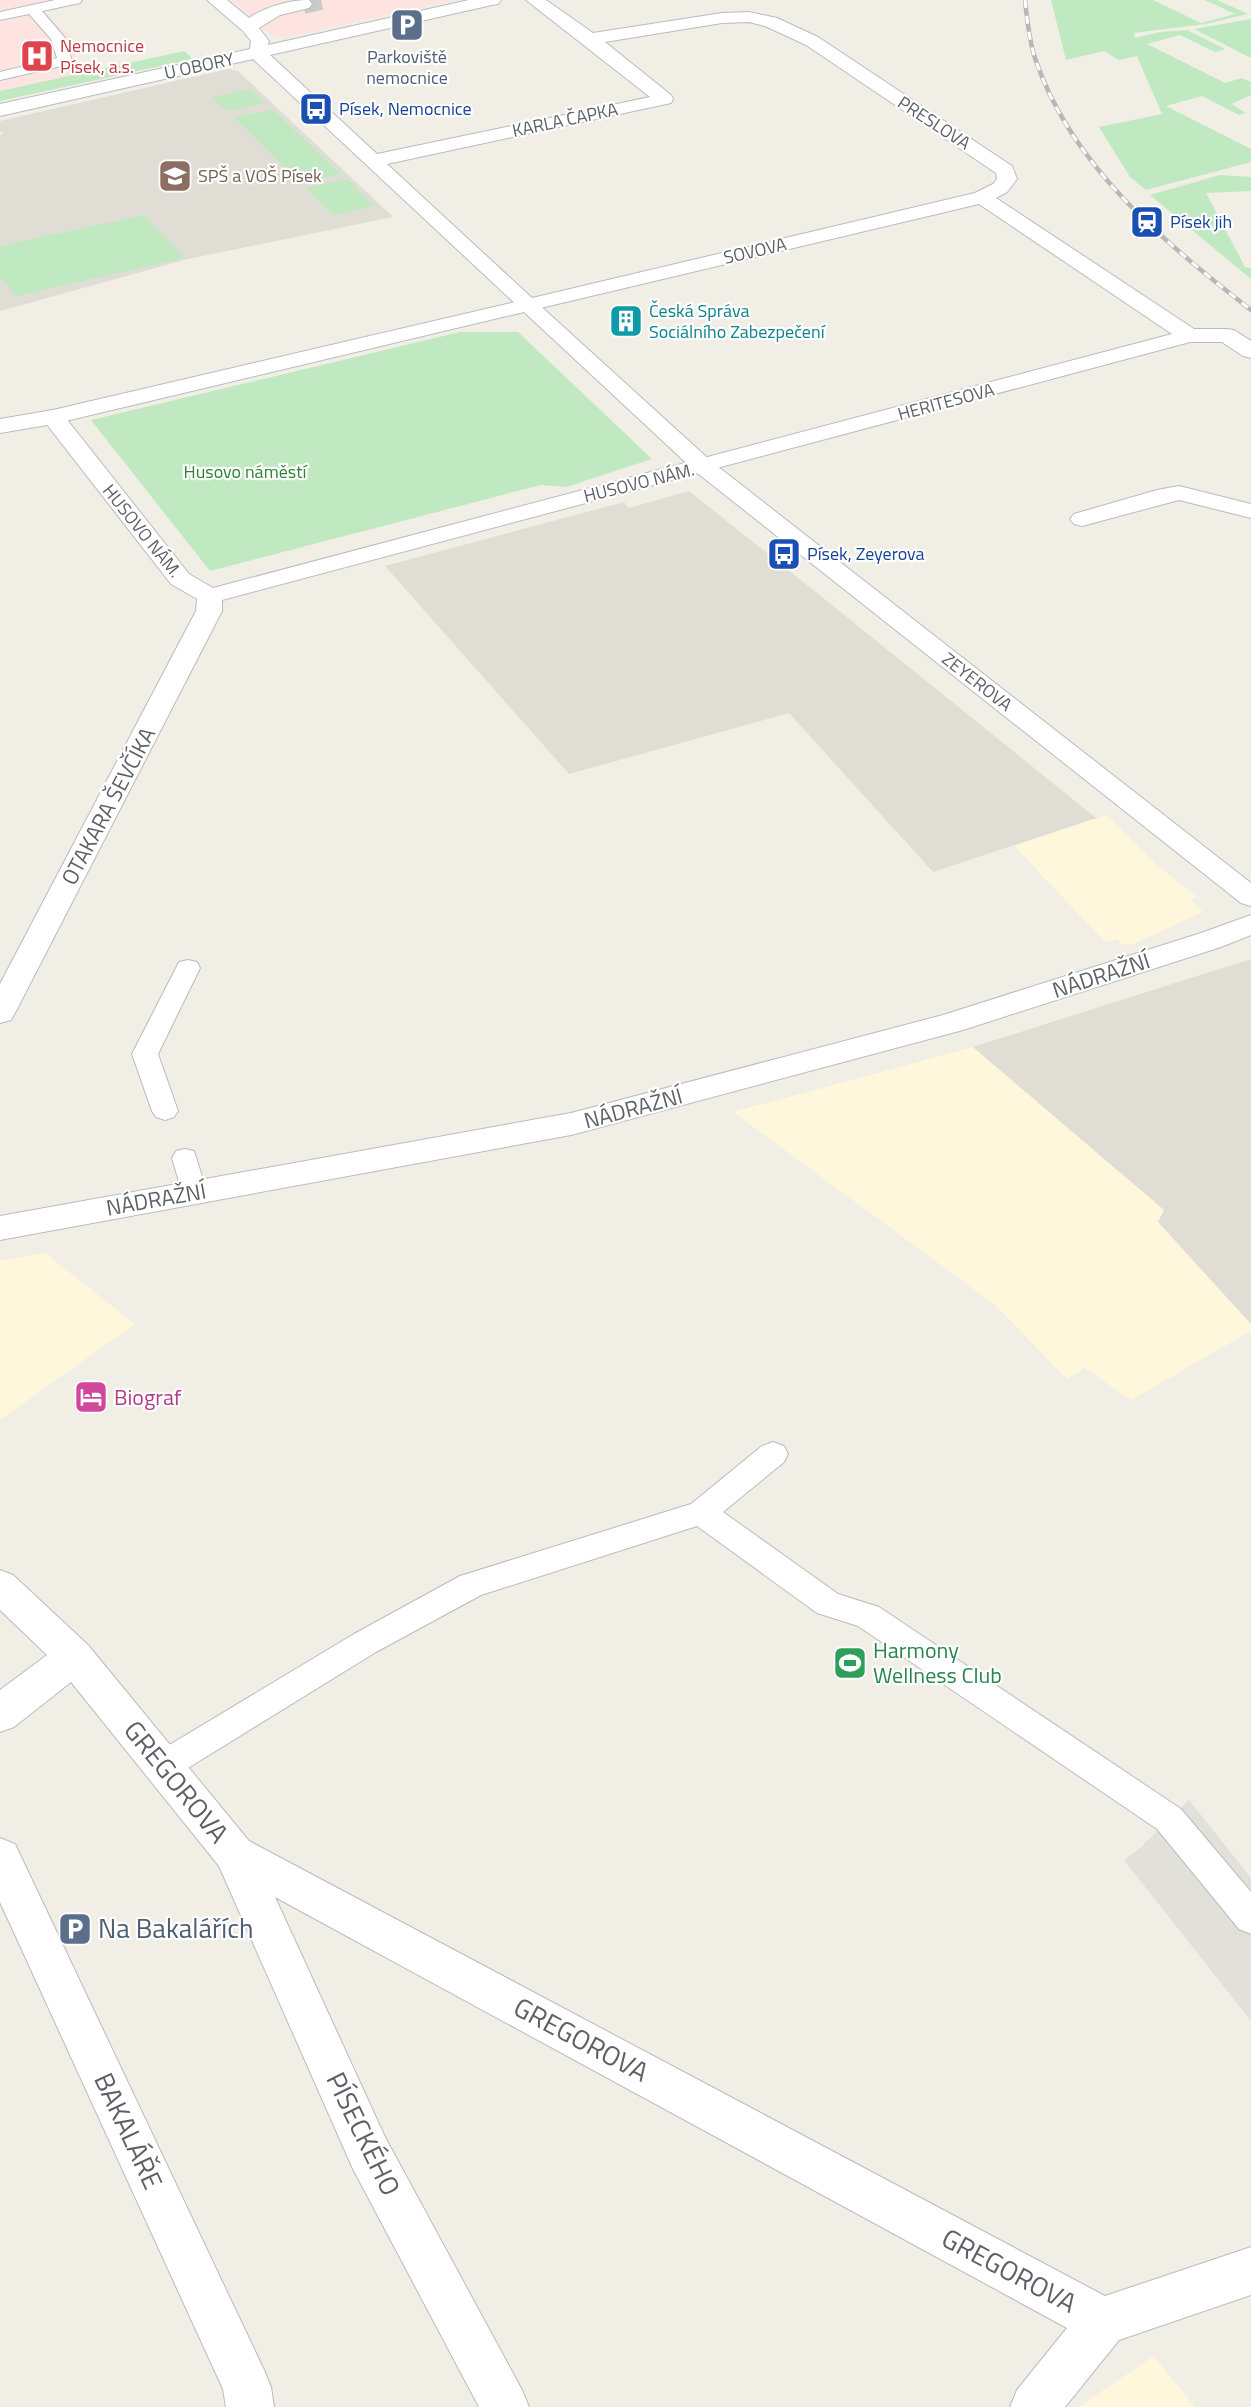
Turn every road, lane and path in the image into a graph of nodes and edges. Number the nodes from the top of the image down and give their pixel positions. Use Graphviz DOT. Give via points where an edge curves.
graph roads {
  1 [pos="75,0"];
  2 [pos="216,0"];
  3 [pos="492,0"];
  4 [pos="535,0"];
  5 [pos="303,4"];
  6 [pos="32,9"];
  7 [pos="0,15"];
  8 [pos="249,27"];
  9 [pos="590,39"];
  10 [pos="258,54"];
  11 [pos="0,76"];
  12 [pos="0,110"];
  13 [pos="372,161"];
  14 [pos="982,197"];
  15 [pos="528,305"];
  16 [pos="1189,336"];
  17 [pos="1251,351"];
  18 [pos="53,417"];
  19 [pos="0,426"];
  20 [pos="704,467"];
  21 [pos="1251,511"];
  22 [pos="1082,519"];
  23 [pos="210,596"];
  24 [pos="1251,897"];
  25 [pos="1251,924"];
  26 [pos="188,968"];
  27 [pos="0,1013"];
  28 [pos="165,1111"];
  29 [pos="185,1158"];
  30 [pos="194,1192"];
  31 [pos="0,1228"];
  32 [pos="773,1454"];
  33 [pos="701,1513"];
  34 [pos="0,1586"];
  35 [pos="75,1657"];
  36 [pos="0,1716"];
  37 [pos="163,1766"];
  38 [pos="234,1854"];
  39 [pos="0,1857"];
  40 [pos="1251,1918"];
  41 [pos="1251,2271"];
  42 [pos="1102,2321"];
  43 [pos="250,2407"];
  44 [pos="505,2407"];
  45 [pos="1034,2407"];
  1 -- 6 [label="lane"];
  2 -- 8 [label="street"];
  3 -- 10 [label="street"];
  4 -- 9 [label="street"];
  5 -- 8 [label="street" via="270,12"];
  6 -- 7 [label="lane"];
  6 -- 11 [label="lane" via="58,38 65,61"];
  8 -- 10 [label="street" via="260,40"];
  9 -- 13 [label="street, KARLA ČAPKA" via="664,99"];
  9 -- 14 [label="street, PRESLOVA" via="722,18 748,17 771,22 812,41 1005,170 1007,179 1000,188"];
  10 -- 12 [label="street, U OBORY"];
  10 -- 13 [label="street"];
  13 -- 15 [label="street"];
  14 -- 15 [label="street, SOVOVA"];
  14 -- 16 [label="street"];
  15 -- 18 [label="street"];
  15 -- 20 [label="street, HUSOVO NÁM."];
  16 -- 17 [label="street" via="1226,335"];
  16 -- 20 [label="street, HERITESOVA"];
  18 -- 19 [label="street"];
  18 -- 23 [label="street, HUSOVO NÁM." via="180,579"];
  20 -- 23 [label="street, HUSOVO NÁM."];
  20 -- 24 [label="street, ZEYEROVA"];
  21 -- 22 [label="street" via="1179,493"];
  23 -- 27 [label="street, OTAKARA ŠEVČÍKA" via="210,611"];
  25 -- 30 [label="street, NÁDRAŽNÍ" via="952,1023 571,1124"];
  26 -- 28 [label="lane" via="145,1054"];
  29 -- 30 [label="lane"];
  30 -- 31 [label="street, NÁDRAŽNÍ"];
  32 -- 33 [label="lane"];
  33 -- 37 [label="lane" via="471,1585 365,1643"];
  33 -- 40 [label="lane" via="828,1604 868,1616 1169,1819"];
  34 -- 35 [label="street, GREGOROVA"];
  35 -- 36 [label="street"];
  35 -- 37 [label="street, GREGOROVA"];
  37 -- 38 [label="street, GREGOROVA"];
  38 -- 42 [label="street, GREGOROVA"];
  38 -- 44 [label="street, PÍSECKÉHO" via="369,2152"];
  39 -- 43 [label="street, BAKALÁŘE" via="247,2387"];
  41 -- 42 [label="street, GREGOROVA"];
  42 -- 45 [label="street"];
}
